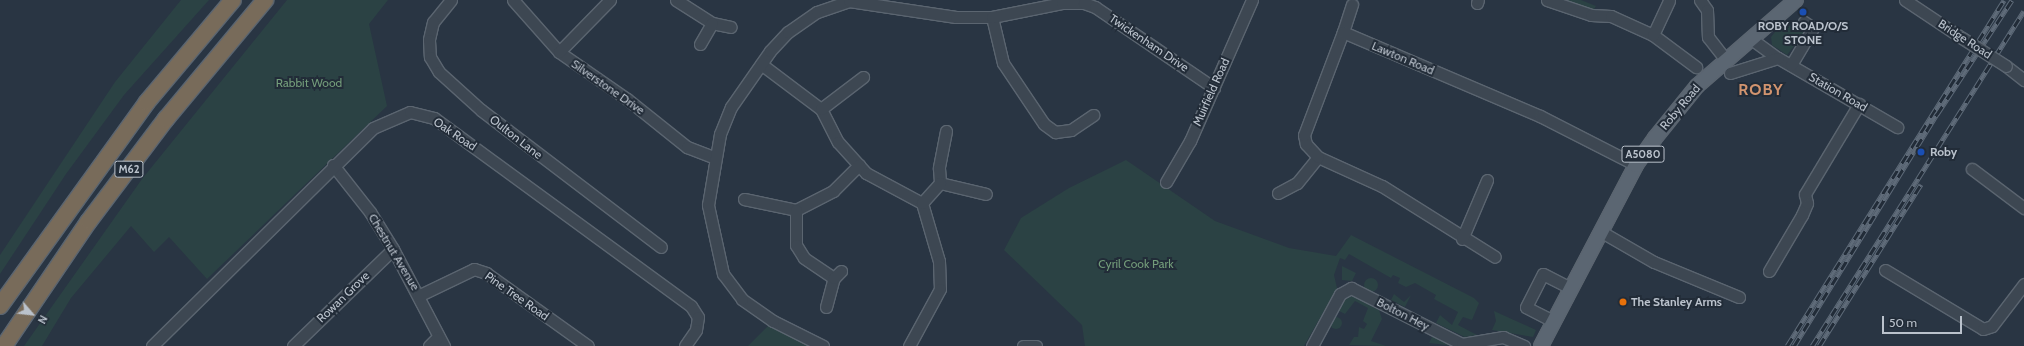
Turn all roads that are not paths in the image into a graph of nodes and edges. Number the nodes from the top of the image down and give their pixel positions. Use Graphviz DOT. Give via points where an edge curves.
graph roads {
  1 [pos="233,0"];
  2 [pos="265,0"];
  3 [pos="450,0"];
  4 [pos="513,0"];
  5 [pos="610,0"];
  6 [pos="676,0"];
  7 [pos="849,0"];
  8 [pos="1547,0"];
  9 [pos="1670,0"];
  10 [pos="1796,0"];
  11 [pos="1905,0"];
  12 [pos="1250,1"];
  13 [pos="1705,1"];
  14 [pos="1084,2"];
  15 [pos="1352,4"];
  16 [pos="992,17"];
  17 [pos="1804,22"];
  18 [pos="712,23"];
  19 [pos="731,27"];
  20 [pos="1343,32"];
  21 [pos="1653,36"];
  22 [pos="1750,38"];
  23 [pos="700,44"];
  24 [pos="559,52"];
  25 [pos="1778,58"];
  26 [pos="1725,59"];
  27 [pos="761,64"];
  28 [pos="1791,65"];
  29 [pos="1696,68"];
  30 [pos="1730,73"];
  31 [pos="863,77"];
  32 [pos="2024,80"];
  33 [pos="1214,88"];
  34 [pos="1859,104"];
  35 [pos="821,109"];
  36 [pos="1092,115"];
  37 [pos="1897,127"];
  38 [pos="946,131"];
  39 [pos="1318,156"];
  40 [pos="715,158"];
  41 [pos="333,165"];
  42 [pos="859,165"];
  43 [pos="1636,165"];
  44 [pos="1972,169"];
  45 [pos="1487,180"];
  46 [pos="1166,182"];
  47 [pos="940,183"];
  48 [pos="1278,193"];
  49 [pos="986,194"];
  50 [pos="744,199"];
  51 [pos="922,203"];
  52 [pos="2024,208"];
  53 [pos="796,210"];
  54 [pos="1600,231"];
  55 [pos="1462,239"];
  56 [pos="661,247"];
  57 [pos="393,249"];
  58 [pos="1495,258"];
  59 [pos="1885,270"];
  60 [pos="1769,271"];
  61 [pos="2024,284"];
  62 [pos="1570,288"];
  63 [pos="420,295"];
  64 [pos="1739,297"];
  65 [pos="0,306"];
  66 [pos="826,307"];
  67 [pos="1553,321"];
  68 [pos="437,343"];
  69 [pos="4,346"];
  70 [pos="152,346"];
  71 [pos="293,346"];
  72 [pos="588,346"];
  73 [pos="685,346"];
  74 [pos="823,346"];
  75 [pos="909,346"];
  76 [pos="1023,346"];
  77 [pos="1036,346"];
  78 [pos="1312,346"];
  79 [pos="1524,346"];
  80 [pos="1541,346"];
  1 -- 65 [label="highway, M62" via="133,120"];
  2 -- 69 [label="highway, M62" via="166,119 93,215"];
  3 -- 56 [label="street, Oulton Lane" via="433,22 429,40 430,57 439,72 481,110"];
  4 -- 24 [label="street, Silverstone Drive"];
  5 -- 24 [label="street"];
  6 -- 18 [label="street"];
  7 -- 16 [label="street, Twickenham Drive" via="956,17"];
  7 -- 27 [label="street, Twickenham Drive" via="817,12 788,32"];
  8 -- 21 [label="street" via="1591,15 1611,16"];
  9 -- 21 [label="street"];
  10 -- 22 [label="main road, Roby Road / A5080"];
  11 -- 32 [label="street, Bridge Road, bridge"];
  12 -- 33 [label="street, Muirfield Road"];
  13 -- 26 [label="street" via="1708,37"];
  14 -- 16 [label="street, Twickenham Drive" via="1062,3"];
  14 -- 33 [label="street, Twickenham Drive"];
  15 -- 20 [label="street"];
  16 -- 36 [label="street" via="1003,63 1044,124 1055,132 1071,130"];
  17 -- 28 [label="street" via="1813,28"];
  18 -- 19 [label="street"];
  18 -- 23 [label="street"];
  20 -- 39 [label="street" via="1304,135 1306,144"];
  20 -- 43 [label="street, Lawton Road" via="1540,116"];
  21 -- 29 [label="street"];
  22 -- 25 [label="street, Station Road"];
  22 -- 26 [label="main road, Roby Road / A5080"];
  24 -- 40 [label="street, Silverstone Drive" via="627,98 687,147"];
  25 -- 28 [label="street, Station Road"];
  25 -- 30 [label="street"];
  26 -- 43 [label="main road, Roby Road / A5080" via="1676,109"];
  27 -- 35 [label="street"];
  27 -- 40 [label="street, Twickenham Drive" via="731,107"];
  28 -- 34 [label="street, Station Road"];
  31 -- 35 [label="street"];
  33 -- 46 [label="street, Muirfield Road" via="1190,141"];
  34 -- 37 [label="street, Station Road"];
  34 -- 60 [label="street" via="1805,194 1807,203 1802,215"];
  35 -- 42 [label="street" via="838,142"];
  38 -- 47 [label="street" via="939,168"];
  39 -- 48 [label="street" via="1297,183"];
  39 -- 55 [label="street" via="1382,186"];
  40 -- 74 [label="street, Twickenham Drive" via="708,205 723,274 742,299 773,321"];
  41 -- 57 [label="street, Chestnut Avenue" via="370,212"];
  41 -- 70 [label="street, Oak Road"];
  41 -- 73 [label="street, Oak Road" via="384,120 410,112 434,118 691,306 698,317 696,330"];
  42 -- 51 [label="street" via="904,196"];
  42 -- 53 [label="street" via="833,190"];
  43 -- 54 [label="main road, Roby Road / A5080"];
  44 -- 52 [label="street"];
  45 -- 55 [label="street"];
  47 -- 49 [label="street"];
  47 -- 51 [label="street"];
  50 -- 53 [label="street"];
  51 -- 75 [label="street" via="932,232 941,282"];
  53 -- 66 [label="street" via="796,245 804,258 838,274"];
  54 -- 62 [label="main road, Roby Road / A5080"];
  54 -- 64 [label="street" via="1654,262"];
  55 -- 58 [label="street"];
  57 -- 63 [label="street, Chestnut Avenue"];
  57 -- 71 [label="street, Rowan Grove"];
  59 -- 61 [label="street" via="1983,329 1992,326"];
  62 -- 67 [label="main road, Roby Road / A5080"];
  62 -- 67 [label="street" via="1543,274 1526,307"];
  63 -- 68 [label="street, Chestnut Avenue"];
  63 -- 72 [label="street, Pine Tree Road" via="474,269 486,273"];
  67 -- 80 [label="main road, Roby Road / A5080"];
  76 -- 77 [label="street"];
  78 -- 79 [label="street, Bolton Hey" via="1340,294 1351,288 1462,344 1504,336"];
}
